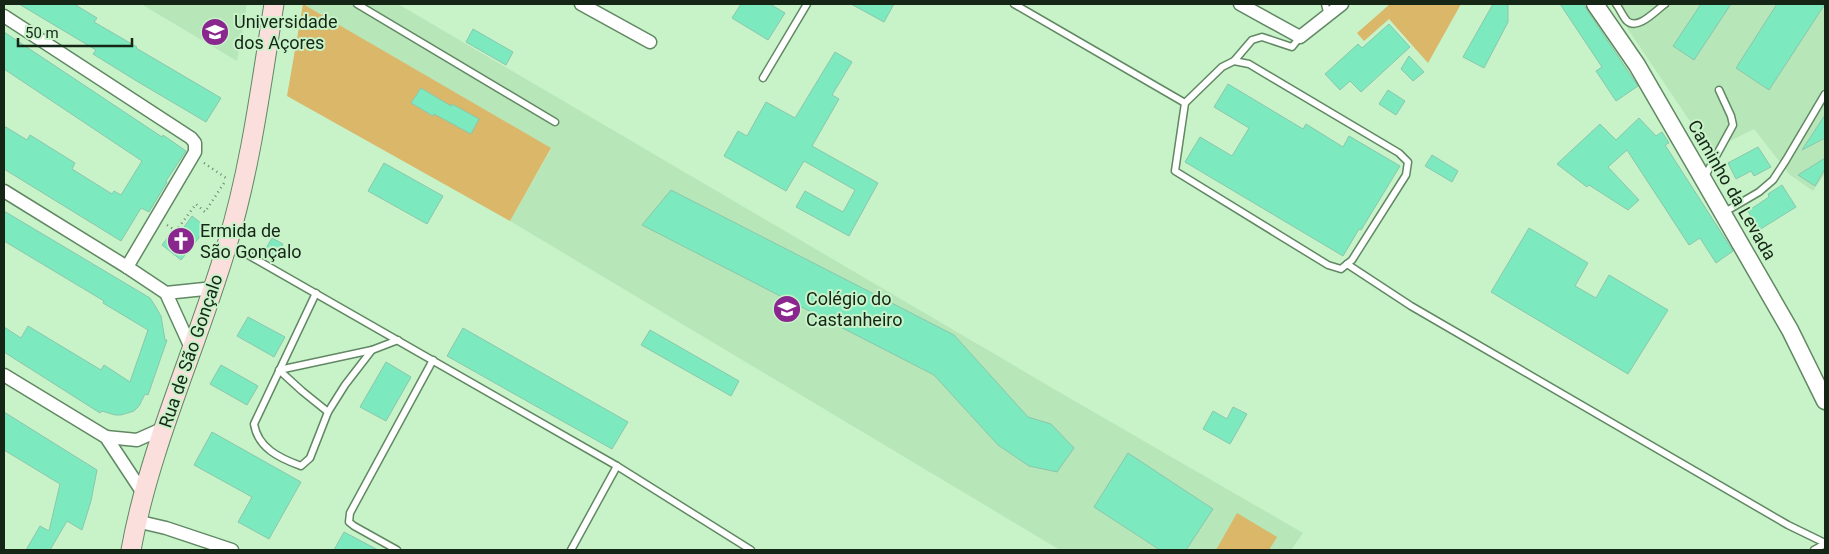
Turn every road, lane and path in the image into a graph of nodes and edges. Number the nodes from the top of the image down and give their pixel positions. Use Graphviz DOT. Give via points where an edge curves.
graph roads {
  1 [pos="274,4"];
  2 [pos="357,4"];
  3 [pos="581,4"];
  4 [pos="808,4"];
  5 [pos="1014,4"];
  6 [pos="1240,4"];
  7 [pos="1342,4"];
  8 [pos="1595,4"];
  9 [pos="1616,4"];
  10 [pos="1665,4"];
  11 [pos="1326,10"];
  12 [pos="4,16"];
  13 [pos="1300,37"];
  14 [pos="650,42"];
  15 [pos="1234,61"];
  16 [pos="763,78"];
  17 [pos="1719,90"];
  18 [pos="1825,94"];
  19 [pos="1184,103"];
  20 [pos="555,122"];
  21 [pos="227,179"];
  22 [pos="1703,179"];
  23 [pos="4,191"];
  24 [pos="1723,213"];
  25 [pos="176,231"];
  26 [pos="228,243"];
  27 [pos="1347,264"];
  28 [pos="127,267"];
  29 [pos="214,288"];
  30 [pos="166,293"];
  31 [pos="316,293"];
  32 [pos="398,340"];
  33 [pos="192,350"];
  34 [pos="372,350"];
  35 [pos="433,360"];
  36 [pos="279,370"];
  37 [pos="4,375"];
  38 [pos="1825,400"];
  39 [pos="328,412"];
  40 [pos="164,428"];
  41 [pos="106,437"];
  42 [pos="618,466"];
  43 [pos="143,493"];
  44 [pos="136,522"];
  45 [pos="131,550"];
  46 [pos="232,550"];
  47 [pos="397,550"];
  48 [pos="571,550"];
  49 [pos="750,550"];
  50 [pos="1814,550"];
  1 -- 26 [label="main road, Rua de São Gonçalo" via="256,125"];
  2 -- 20 [label="lane"];
  3 -- 14 [label="street"];
  4 -- 16 [label="lane"];
  5 -- 19 [label="lane"];
  6 -- 13 [label="street"];
  7 -- 11 [label="street"];
  8 -- 22 [label="street, Caminho da Levada" via="1637,65"];
  9 -- 10 [label="lane" via="1628,22 1633,24 1640,24"];
  11 -- 13 [label="street"];
  12 -- 28 [label="street" via="192,138 195,144 195,152"];
  13 -- 15 [label="lane" via="1292,47 1262,37 1252,40"];
  15 -- 19 [label="lane" via="1222,67"];
  15 -- 27 [label="lane" via="1249,64 1400,153 1408,162 1406,174"];
  17 -- 22 [label="lane" via="1733,125"];
  18 -- 24 [label="lane" via="1772,180 1759,192"];
  19 -- 27 [label="lane" via="1175,171 1328,265 1341,269"];
  21 -- 25 [label="path" via="205,212 196,204"];
  22 -- 24 [label="street, Caminho da Levada"];
  23 -- 28 [label="street"];
  24 -- 38 [label="street, Caminho da Levada" via="1790,330"];
  26 -- 29 [label="main road, Rua de São Gonçalo"];
  26 -- 31 [label="lane"];
  27 -- 50 [label="lane" via="1446,326 1825,544"];
  28 -- 30 [label="street"];
  29 -- 30 [label="street"];
  29 -- 33 [label="main road, Rua de São Gonçalo"];
  30 -- 33 [label="street"];
  31 -- 32 [label="lane"];
  31 -- 36 [label="lane"];
  32 -- 34 [label="lane"];
  32 -- 35 [label="lane"];
  33 -- 40 [label="main road, Rua de São Gonçalo"];
  34 -- 36 [label="lane"];
  34 -- 39 [label="lane"];
  35 -- 42 [label="lane"];
  35 -- 47 [label="lane" via="350,513 349,522 354,526"];
  36 -- 39 [label="lane"];
  36 -- 39 [label="lane" via="254,424 262,445 284,460 301,466 310,458"];
  37 -- 41 [label="street"];
  40 -- 41 [label="street" via="137,440"];
  40 -- 43 [label="main road, Rua de São Gonçalo"];
  41 -- 43 [label="street"];
  42 -- 48 [label="lane"];
  42 -- 49 [label="lane"];
  43 -- 44 [label="main road, Rua de São Gonçalo"];
  44 -- 45 [label="main road, Rua de São Gonçalo"];
  44 -- 46 [label="street" via="166,528"];
}
